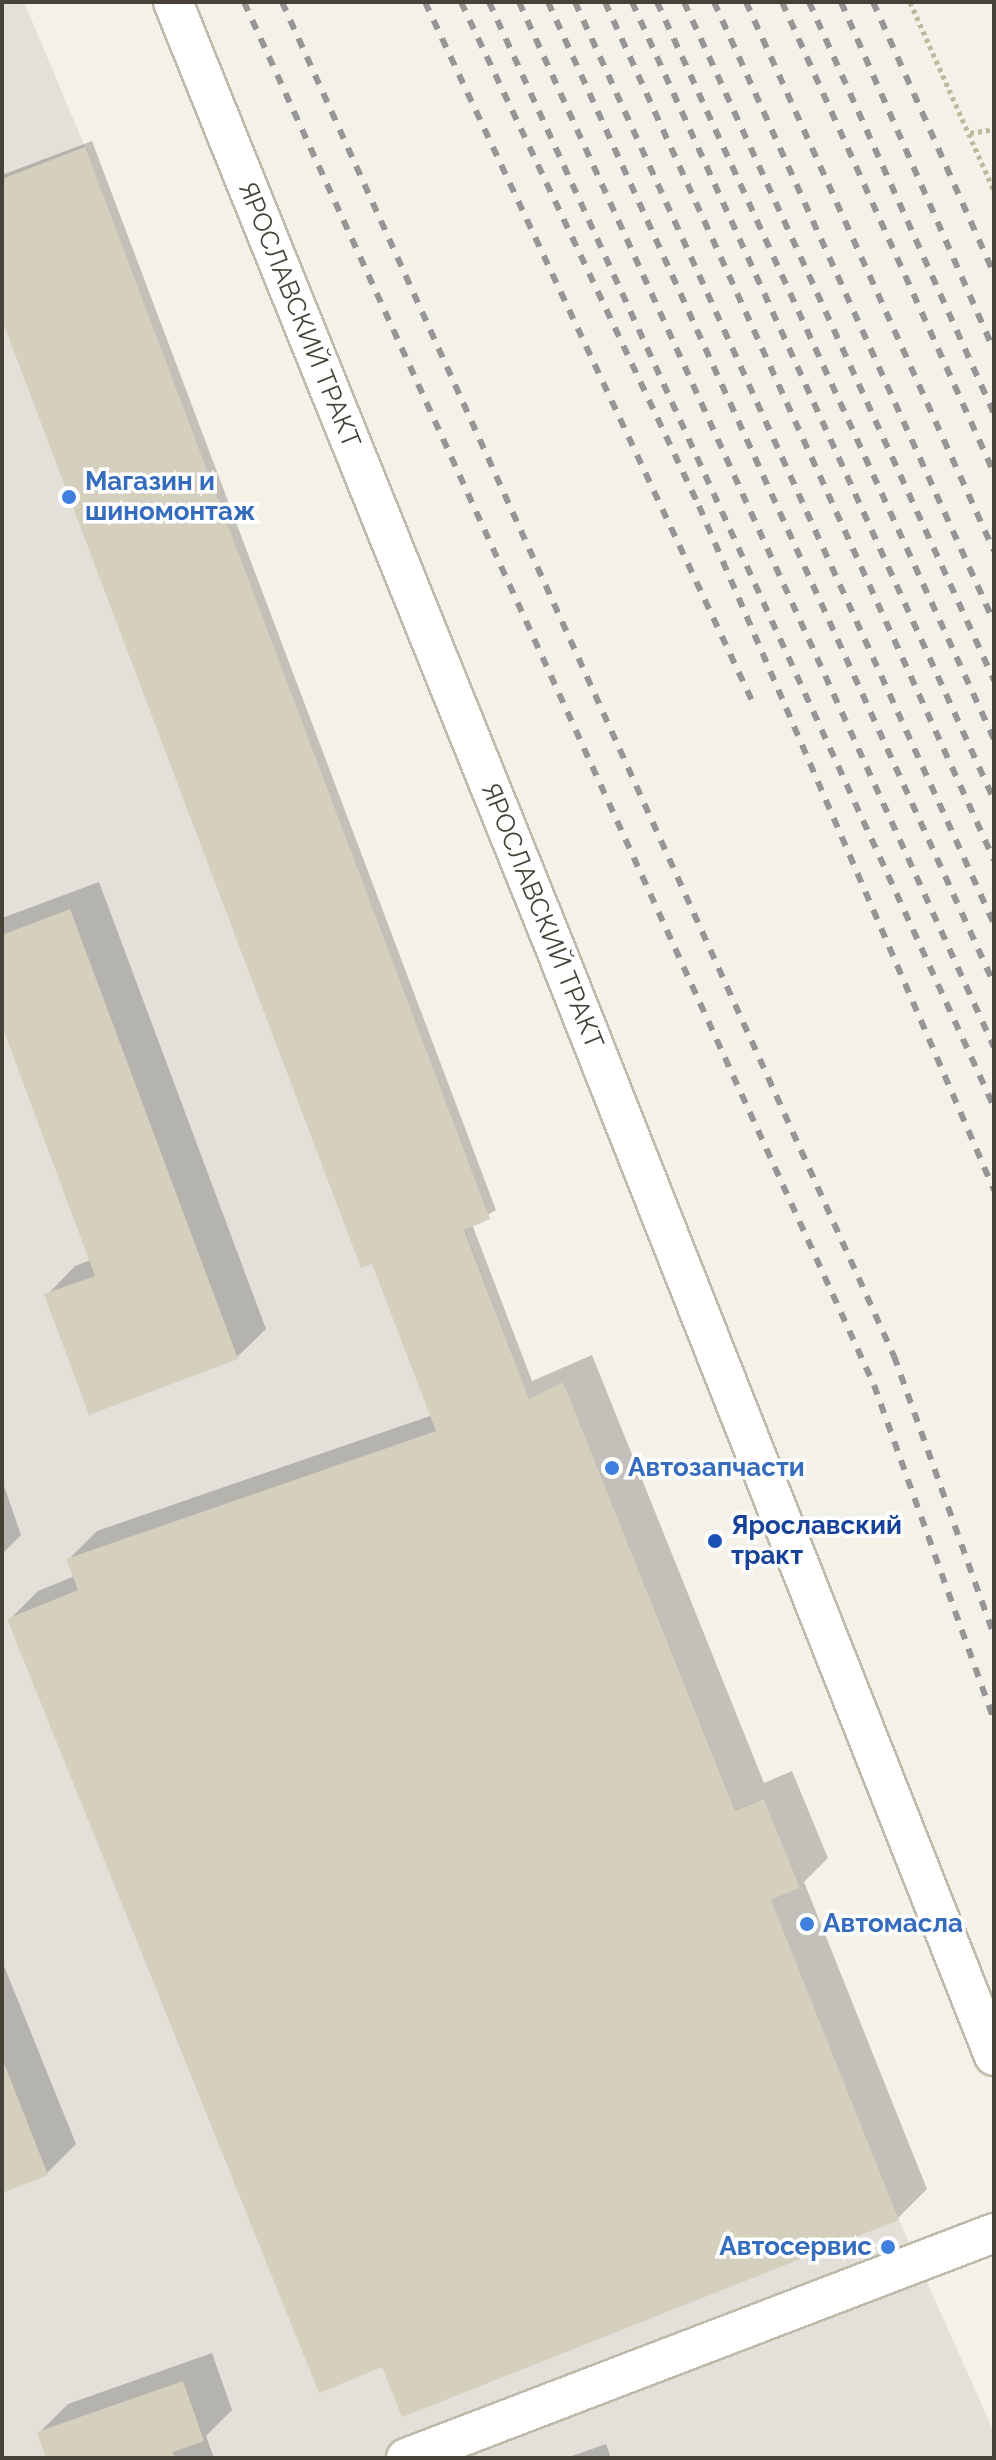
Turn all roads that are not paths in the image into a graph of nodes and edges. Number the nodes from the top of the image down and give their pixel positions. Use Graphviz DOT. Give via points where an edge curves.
graph roads {
  1 [pos="173,2"];
  2 [pos="994,2056"];
  3 [pos="994,2233"];
  4 [pos="406,2458"];
  1 -- 2 [label="street, ЯРОСЛАВСКИЙ ТРАКТ"];
  3 -- 4 [label="street"];
}
